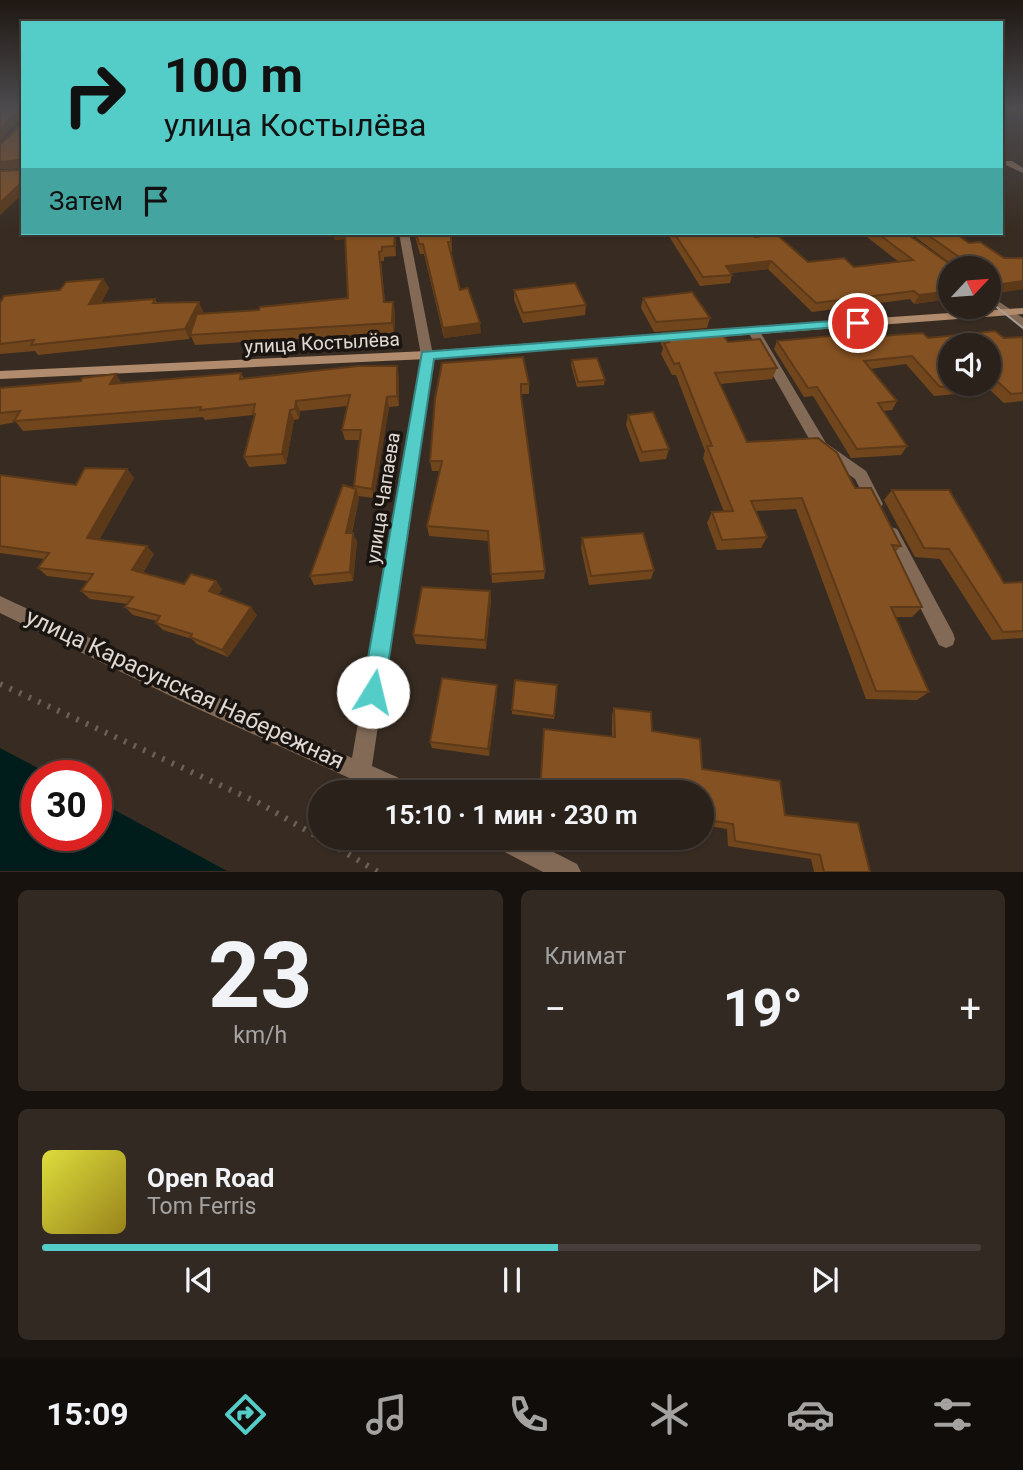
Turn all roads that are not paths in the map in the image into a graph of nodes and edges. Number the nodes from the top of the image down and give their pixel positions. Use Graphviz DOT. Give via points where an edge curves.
graph roads {
  1 [pos="1009,163"];
  2 [pos="1023,171"];
  3 [pos="404,235"];
  4 [pos="1001,307"];
  5 [pos="1023,311"];
  6 [pos="1008,312"];
  7 [pos="1023,324"];
  8 [pos="753,330"];
  9 [pos="427,355"];
  10 [pos="0,375"];
  11 [pos="0,604"];
  12 [pos="946,639"];
  13 [pos="361,770"];
  14 [pos="381,780"];
  15 [pos="525,850"];
  16 [pos="569,872"];
  1 -- 2 [label="street"];
  3 -- 9 [label="street, улица Чапаева"];
  4 -- 6 [label="street"];
  5 -- 6 [label="main road, улица Костылёва"];
  6 -- 7 [label="street"];
  6 -- 8 [label="main road, улица Костылёва"];
  8 -- 9 [label="main road, улица Костылёва"];
  8 -- 12 [label="street" via="821,447 861,475"];
  9 -- 10 [label="main road, улица Костылёва"];
  9 -- 13 [label="street, улица Чапаева"];
  11 -- 13 [label="street, улица Карасунская Набережная"];
  13 -- 14 [label="street, улица Карасунская Набережная"];
  15 -- 16 [label="street"];
}
